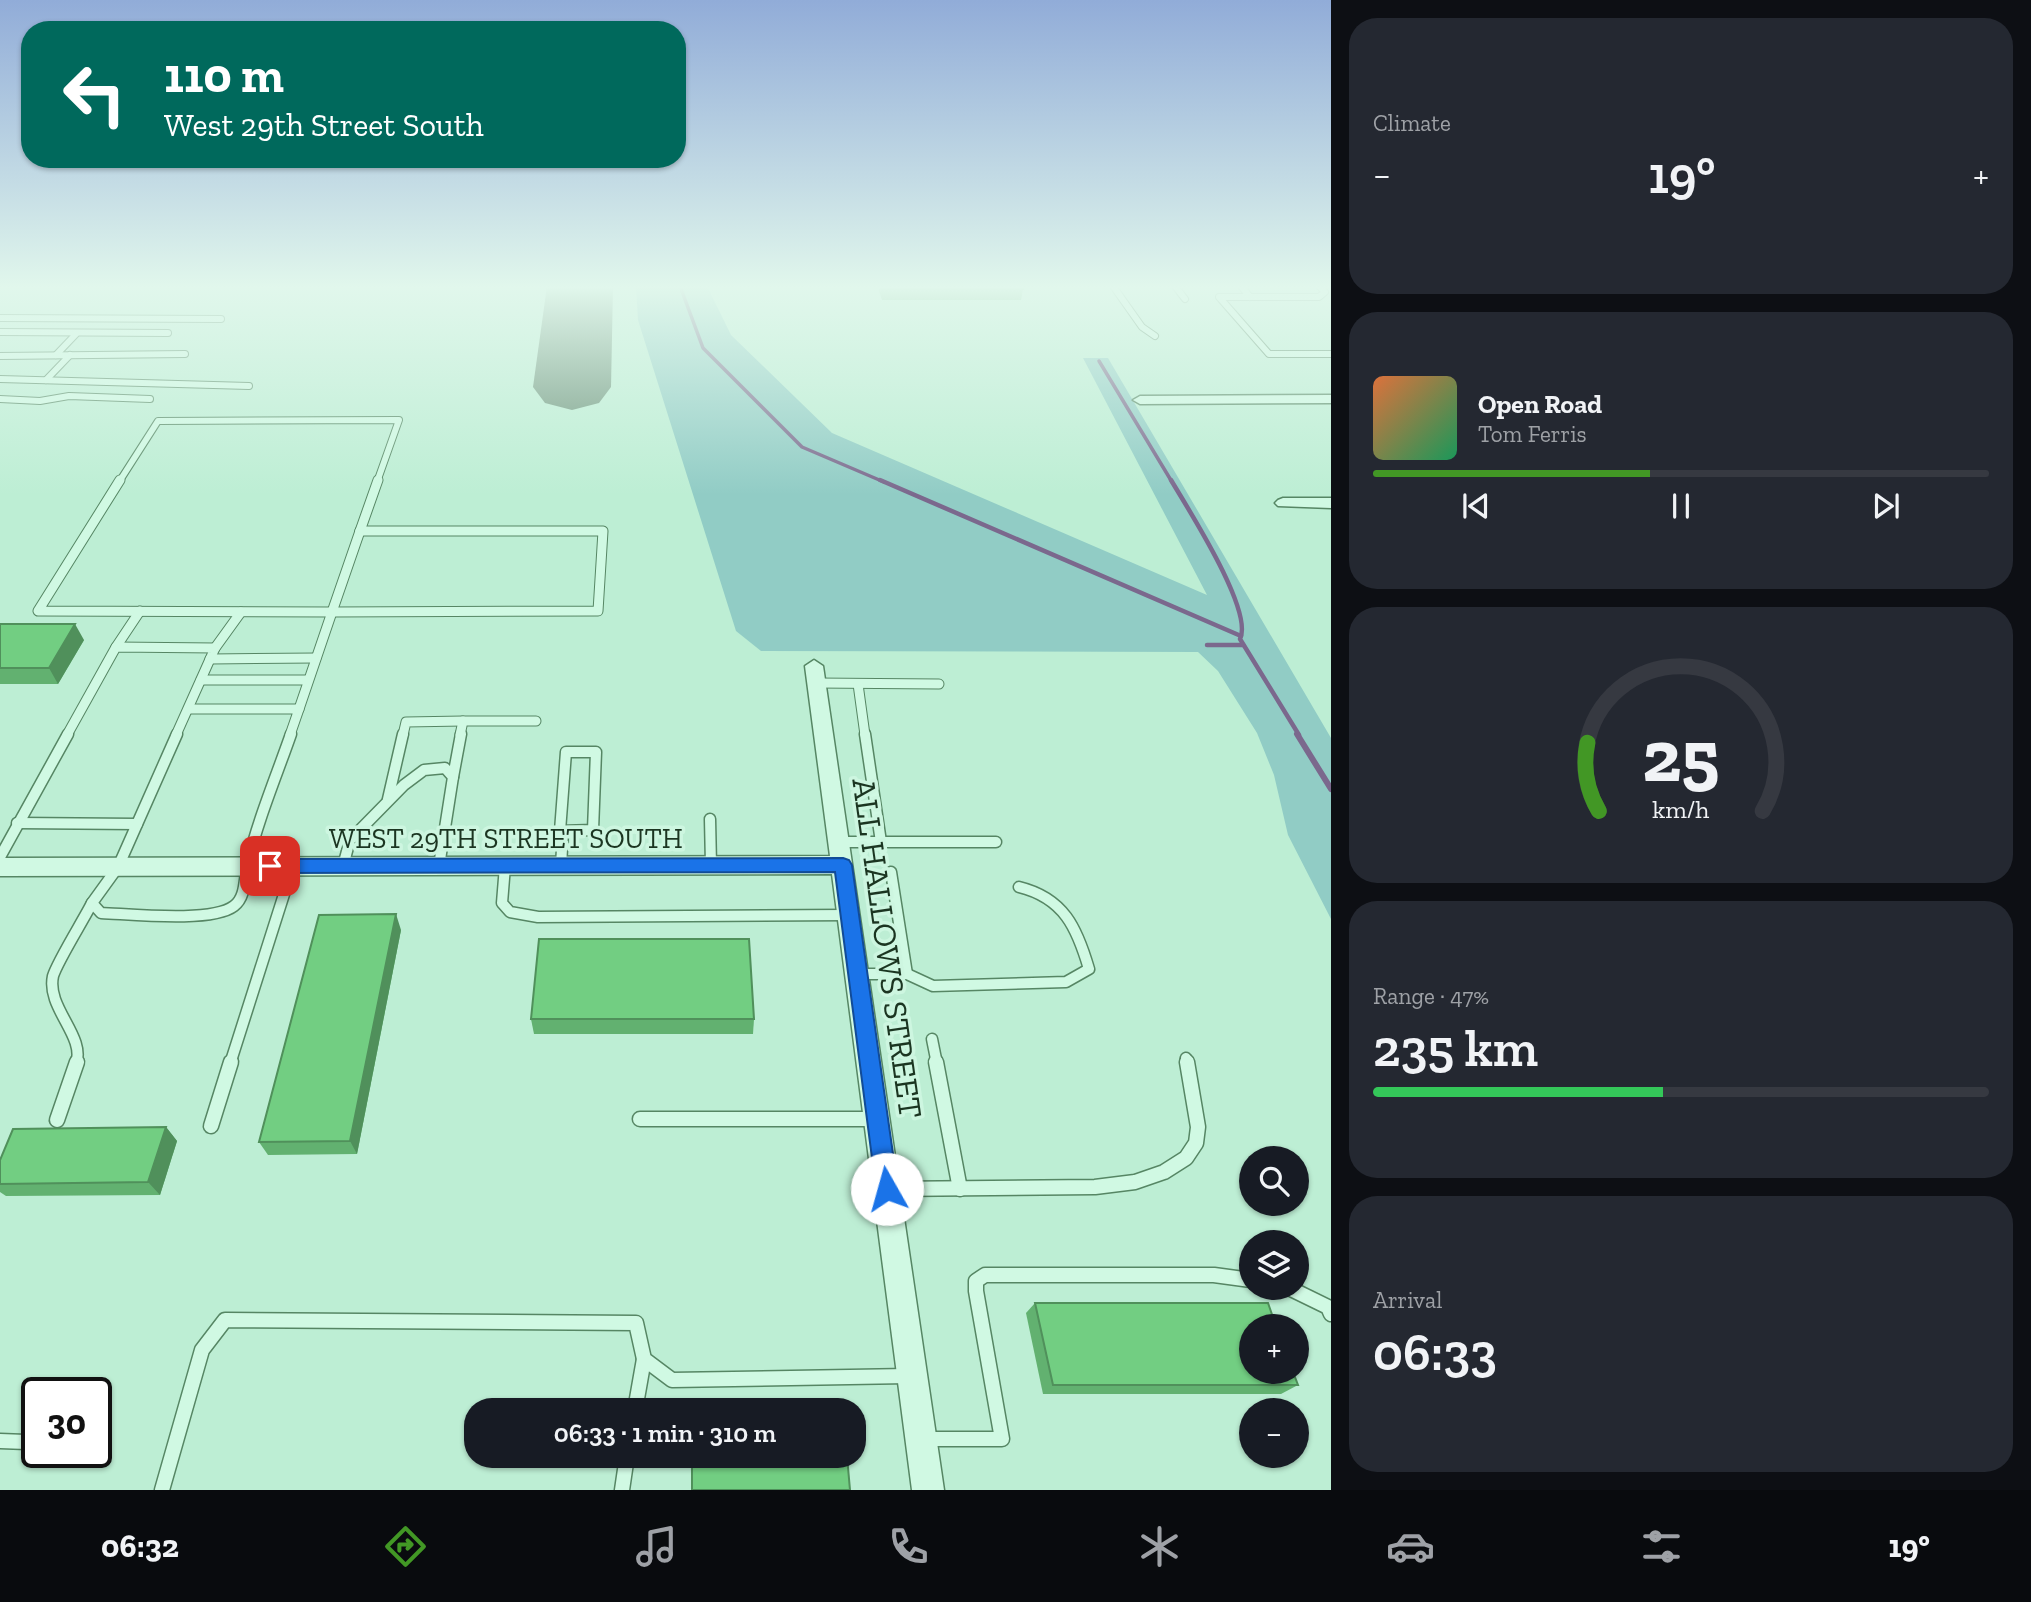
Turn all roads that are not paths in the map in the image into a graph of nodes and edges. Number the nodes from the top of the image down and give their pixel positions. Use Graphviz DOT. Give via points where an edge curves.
graph roads {
  1 [pos="70,355"];
  2 [pos="0,356"];
  3 [pos="26,356"];
  4 [pos="0,379"];
  5 [pos="46,380"];
  6 [pos="60,380"];
  7 [pos="249,386"];
  8 [pos="0,399"];
  9 [pos="150,399"];
  10 [pos="1331,399"];
  11 [pos="1140,400"];
  12 [pos="40,401"];
  13 [pos="1283,503"];
  14 [pos="1331,503"];
  15 [pos="360,531"];
  16 [pos="140,611"];
  17 [pos="241,611"];
  18 [pos="332,612"];
  19 [pos="116,647"];
  20 [pos="215,648"];
  21 [pos="316,658"];
  22 [pos="210,659"];
  23 [pos="815,674"];
  24 [pos="201,680"];
  25 [pos="308,680"];
  26 [pos="858,684"];
  27 [pos="939,684"];
  28 [pos="189,709"];
  29 [pos="299,709"];
  30 [pos="463,720"];
  31 [pos="536,721"];
  32 [pos="453,777"];
  33 [pos="388,801"];
  34 [pos="710,819"];
  35 [pos="17,823"];
  36 [pos="137,824"];
  37 [pos="563,831"];
  38 [pos="881,842"];
  39 [pos="996,842"];
  40 [pos="842,854"];
  41 [pos="0,857"];
  42 [pos="711,865"];
  43 [pos="247,866"];
  44 [pos="293,866"];
  45 [pos="343,866"];
  46 [pos="439,866"];
  47 [pos="505,866"];
  48 [pos="561,866"];
  49 [pos="0,867"];
  50 [pos="118,867"];
  51 [pos="891,872"];
  52 [pos="1019,887"];
  53 [pos="92,904"];
  54 [pos="850,915"];
  55 [pos="858,974"];
  56 [pos="907,974"];
  57 [pos="932,1039"];
  58 [pos="1186,1058"];
  59 [pos="57,1119"];
  60 [pos="640,1119"];
  61 [pos="878,1119"];
  62 [pos="211,1126"];
  63 [pos="960,1188"];
  64 [pos="887,1189"];
  65 [pos="1239,1278"];
  66 [pos="1309,1298"];
  67 [pos="1331,1314"];
  68 [pos="644,1359"];
  69 [pos="913,1375"];
  70 [pos="637,1398"];
  71 [pos="922,1440"];
  72 [pos="0,1441"];
  73 [pos="21,1442"];
  74 [pos="625,1468"];
  75 [pos="162,1490"];
  76 [pos="622,1490"];
  77 [pos="929,1490"];
  1 -- 5 [label="lane"];
  2 -- 3 [label="lane"];
  4 -- 5 [label="lane"];
  5 -- 6 [label="lane"];
  6 -- 7 [label="lane"];
  6 -- 12 [label="lane"];
  8 -- 12 [label="lane"];
  9 -- 12 [label="lane"];
  10 -- 11 [label="street"];
  13 -- 14 [label="street"];
  15 -- 16 [label="lane" via="399,420 158,421 38,611"];
  15 -- 18 [label="lane"];
  15 -- 18 [label="lane" via="603,531 598,611"];
  16 -- 17 [label="lane"];
  16 -- 19 [label="lane"];
  17 -- 18 [label="lane"];
  17 -- 20 [label="lane"];
  18 -- 21 [label="lane"];
  19 -- 20 [label="lane"];
  19 -- 35 [label="lane"];
  20 -- 22 [label="lane"];
  21 -- 22 [label="lane"];
  21 -- 25 [label="lane"];
  22 -- 24 [label="lane"];
  23 -- 26 [label="lane"];
  23 -- 40 [label="street, ALL HALLOWS STREET"];
  24 -- 25 [label="lane"];
  24 -- 28 [label="lane"];
  25 -- 29 [label="lane"];
  26 -- 27 [label="lane"];
  26 -- 38 [label="lane"];
  28 -- 29 [label="lane"];
  28 -- 36 [label="lane"];
  29 -- 43 [label="lane"];
  30 -- 31 [label="lane"];
  30 -- 32 [label="lane"];
  30 -- 33 [label="lane" via="406,722"];
  32 -- 33 [label="lane" via="445,768 424,770"];
  32 -- 46 [label="lane"];
  33 -- 45 [label="lane" via="350,840"];
  34 -- 42 [label="lane"];
  35 -- 36 [label="lane"];
  35 -- 41 [label="lane"];
  36 -- 50 [label="lane"];
  37 -- 37 [label="lane" via="593,830 596,752 566,752 559,831"];
  37 -- 48 [label="lane"];
  38 -- 39 [label="lane"];
  38 -- 40 [label="lane"];
  40 -- 42 [label="street, WEST 29TH STREET SOUTH"];
  40 -- 54 [label="street, ALL HALLOWS STREET"];
  42 -- 48 [label="street, WEST 29TH STREET SOUTH"];
  43 -- 44 [label="street, WEST 29TH STREET SOUTH"];
  43 -- 50 [label="street, WEST 29TH STREET SOUTH"];
  43 -- 53 [label="lane" via="243,890 234,906 212,915 101,913"];
  44 -- 45 [label="street, WEST 29TH STREET SOUTH"];
  44 -- 62 [label="lane"];
  45 -- 46 [label="street, WEST 29TH STREET SOUTH"];
  46 -- 47 [label="street, WEST 29TH STREET SOUTH"];
  47 -- 48 [label="street, WEST 29TH STREET SOUTH"];
  47 -- 54 [label="lane" via="502,904 510,912 538,917"];
  49 -- 50 [label="street, WEST 29TH STREET SOUTH"];
  50 -- 53 [label="lane"];
  51 -- 56 [label="lane"];
  52 -- 56 [label="lane" via="1037,890 1067,913 1084,948 1088,969 1066,982 973,985 933,986"];
  53 -- 59 [label="lane" via="53,977 58,1012 73,1034 79,1057"];
  54 -- 55 [label="street, ALL HALLOWS STREET"];
  55 -- 56 [label="lane"];
  55 -- 61 [label="street, ALL HALLOWS STREET"];
  57 -- 63 [label="lane"];
  58 -- 63 [label="lane" via="1198,1127 1196,1143 1186,1158 1164,1172 1135,1182 1095,1187"];
  60 -- 61 [label="lane"];
  61 -- 64 [label="street, ALL HALLOWS STREET"];
  63 -- 64 [label="lane"];
  64 -- 69 [label="street, ALL HALLOWS STREET"];
  65 -- 71 [label="lane" via="985,1275 976,1281 976,1291 1002,1439"];
  66 -- 67 [label="lane" via="1328,1307"];
  68 -- 69 [label="lane" via="673,1380"];
  68 -- 70 [label="lane"];
  68 -- 75 [label="lane" via="636,1323 225,1320 202,1350"];
  69 -- 71 [label="street, ALL HALLOWS STREET"];
  71 -- 77 [label="street, ALL HALLOWS STREET"];
  72 -- 73 [label="lane"];
  74 -- 76 [label="lane"];
}
